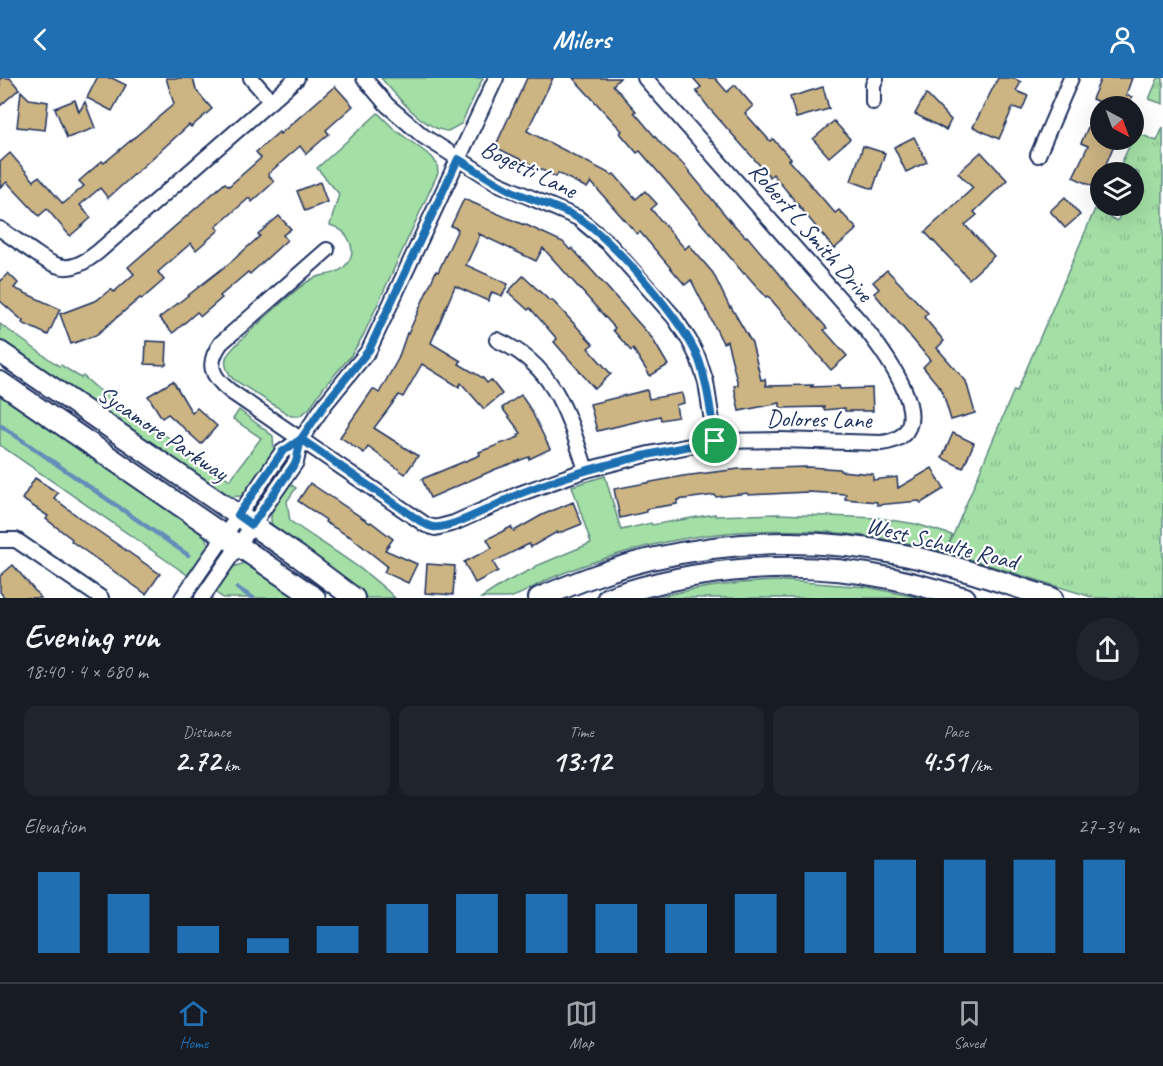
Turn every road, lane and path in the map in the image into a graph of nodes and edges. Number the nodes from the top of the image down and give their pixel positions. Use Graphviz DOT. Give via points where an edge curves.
graph roads {
  1 [pos="251,78"];
  2 [pos="297,78"];
  3 [pos="364,78"];
  4 [pos="496,78"];
  5 [pos="645,78"];
  6 [pos="876,78"];
  7 [pos="1071,78"];
  8 [pos="271,101"];
  9 [pos="873,102"];
  10 [pos="1038,155"];
  11 [pos="458,159"];
  12 [pos="0,229"];
  13 [pos="327,250"];
  14 [pos="497,340"];
  15 [pos="0,352"];
  16 [pos="0,382"];
  17 [pos="906,431"];
  18 [pos="301,439"];
  19 [pos="715,441"];
  20 [pos="586,470"];
  21 [pos="245,520"];
  22 [pos="0,540"];
  23 [pos="232,541"];
  24 [pos="101,598"];
  25 [pos="182,598"];
  26 [pos="202,598"];
  27 [pos="315,598"];
  28 [pos="354,598"];
  29 [pos="539,598"];
  30 [pos="608,598"];
  31 [pos="965,598"];
  32 [pos="1052,598"];
  1 -- 8 [label="street"];
  2 -- 8 [label="street"];
  3 -- 11 [label="street, Bogetti Lane" via="406,123"];
  4 -- 11 [label="street"];
  5 -- 17 [label="street, Robert L Smith Drive" via="883,350 909,403"];
  6 -- 9 [label="street"];
  7 -- 10 [label="street"];
  8 -- 12 [label="street" via="98,252 76,266 64,268 49,263"];
  11 -- 18 [label="street" via="369,350"];
  11 -- 19 [label="street, Bogetti Lane" via="514,192 578,218 617,252 689,340 706,382"];
  13 -- 18 [label="street" via="221,343 212,363 213,374 220,383"];
  14 -- 20 [label="street" via="516,348 549,381 563,404"];
  15 -- 21 [label="main road, Sycamore Parkway"];
  16 -- 23 [label="main road, Sycamore Parkway"];
  17 -- 19 [label="street, Dolores Lane" via="881,443"];
  18 -- 20 [label="street, Dolores Lane" via="435,528 454,524 519,494"];
  18 -- 21 [label="street" via="296,462"];
  19 -- 20 [label="street, Dolores Lane"];
  21 -- 23 [label="street"];
  21 -- 28 [label="main road, Sycamore Parkway"];
  22 -- 24 [label="street" via="16,540"];
  23 -- 25 [label="street"];
  23 -- 26 [label="street"];
  23 -- 27 [label="main road, Sycamore Parkway"];
  29 -- 32 [label="main road, West Schulte Road" via="649,559 699,549 800,543 861,547 904,555"];
  30 -- 31 [label="main road, West Schulte Road" via="707,574 798,568 888,578"];
}
